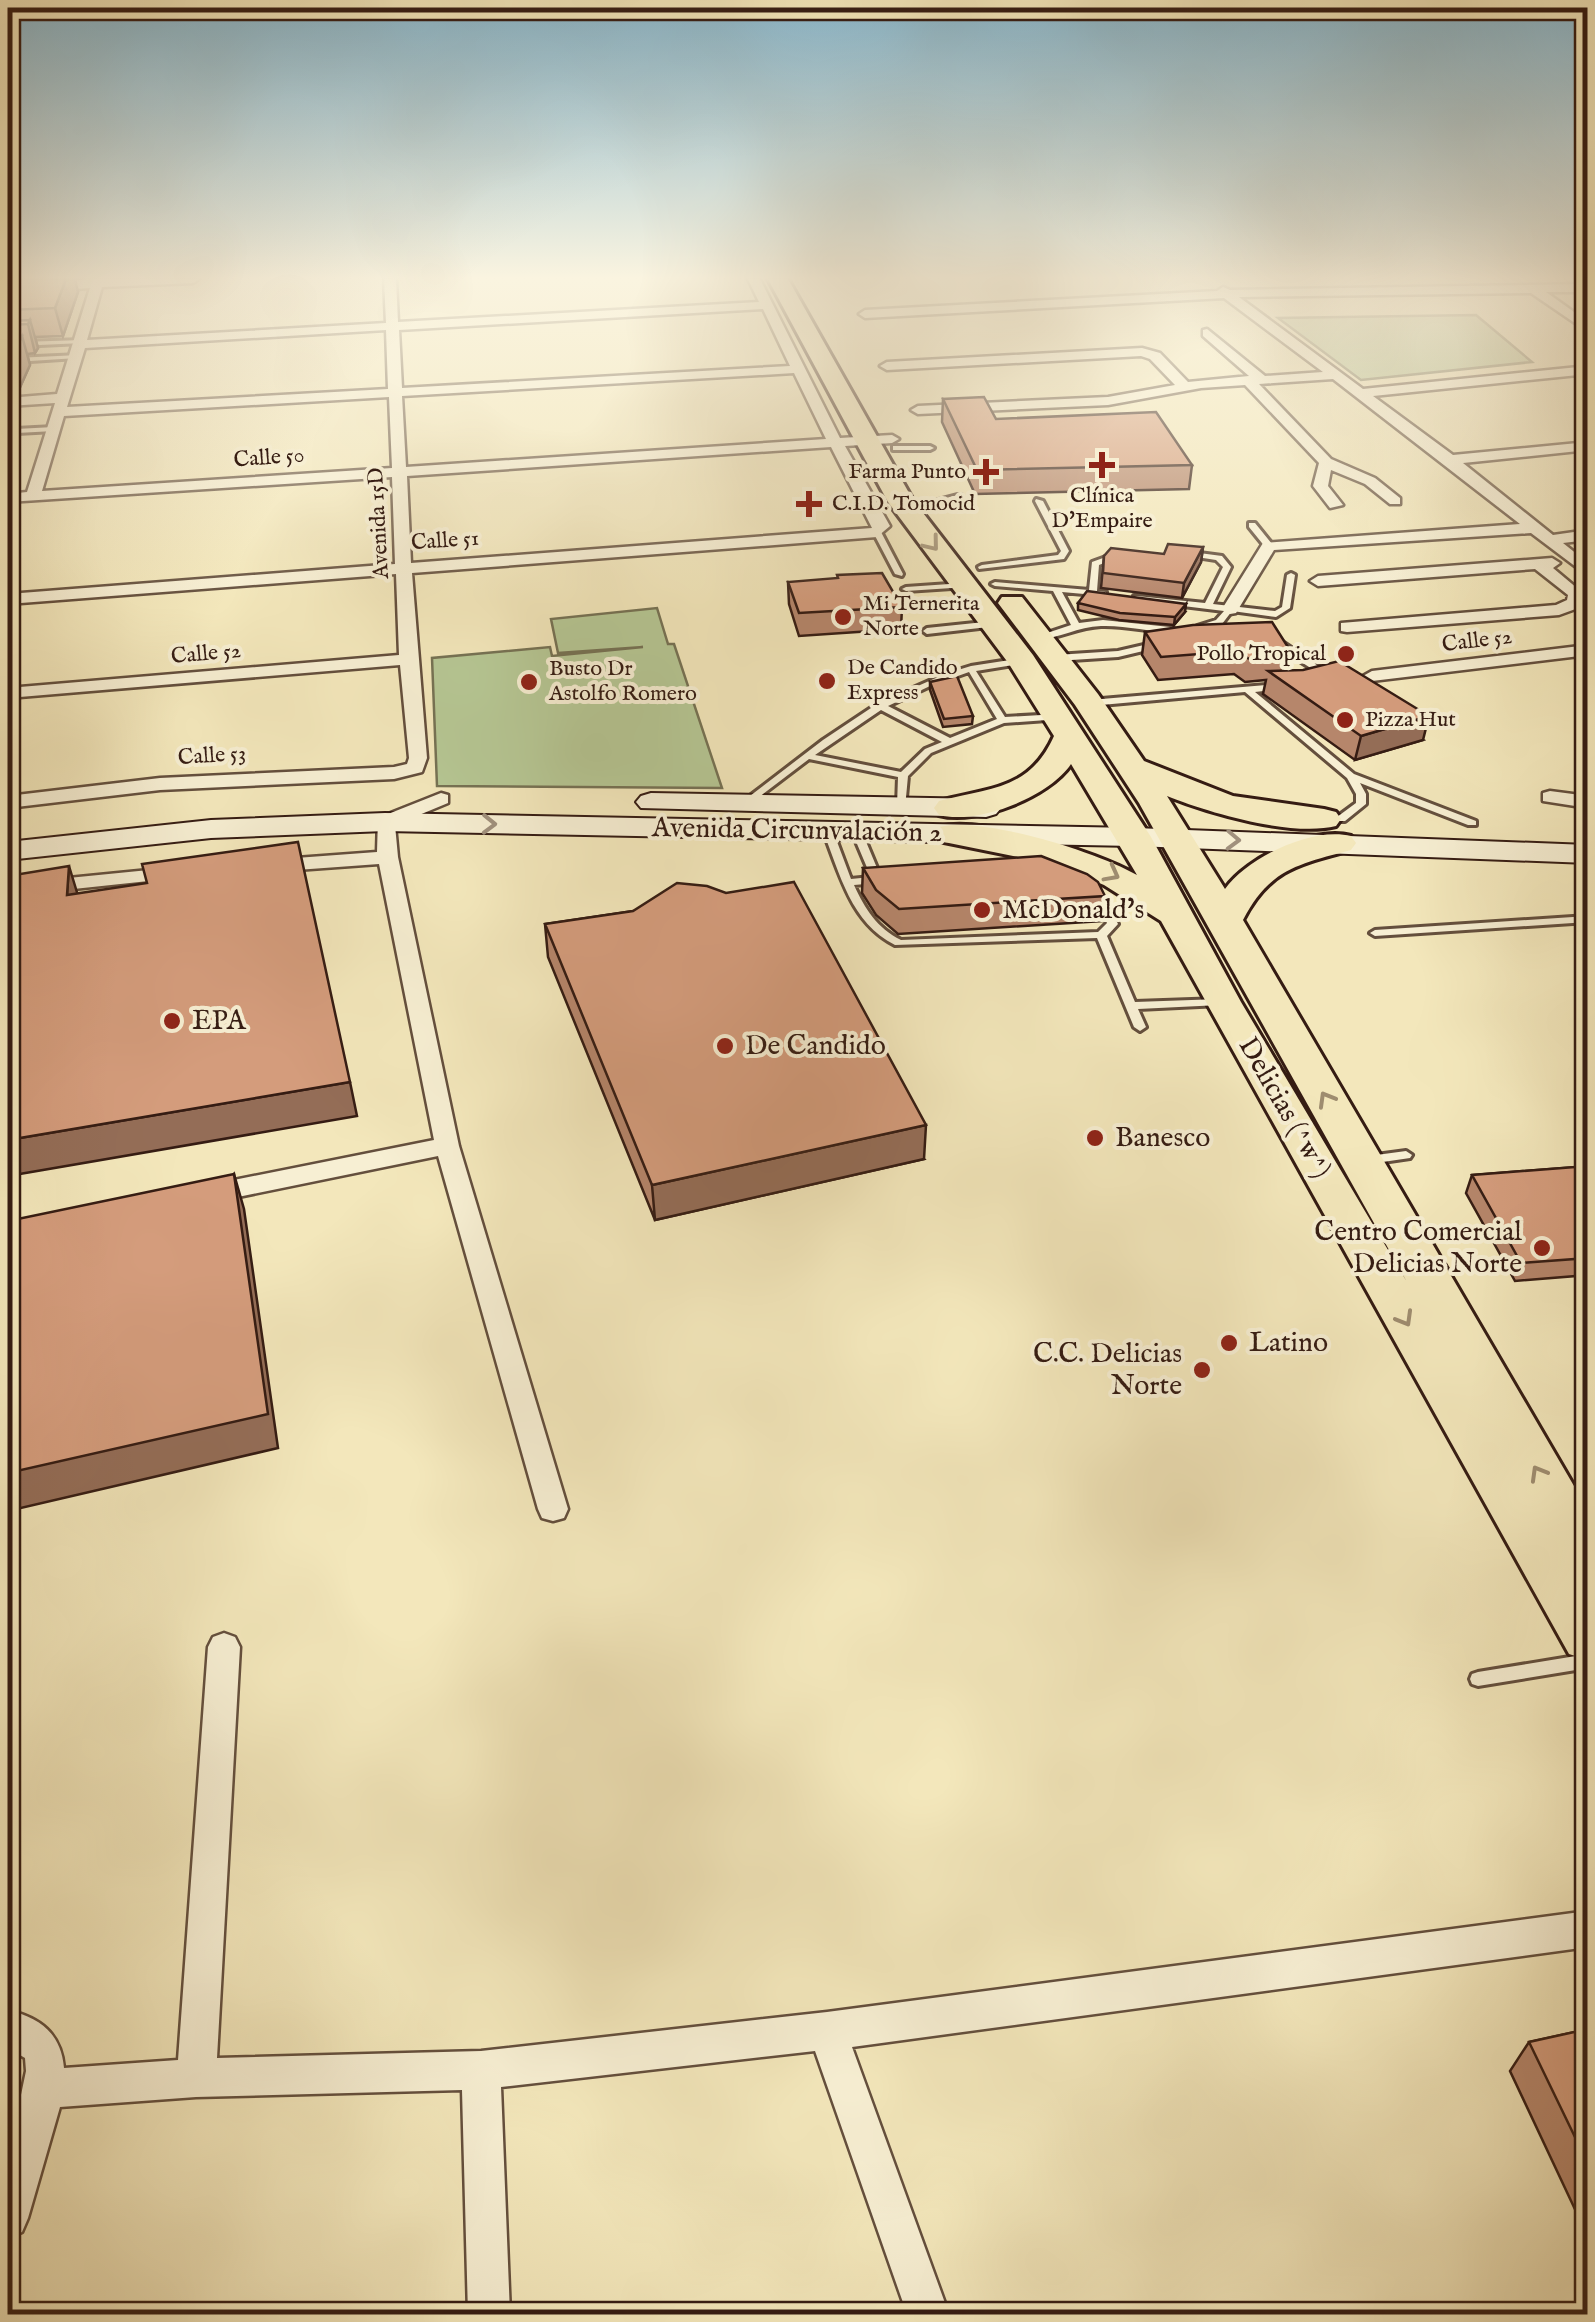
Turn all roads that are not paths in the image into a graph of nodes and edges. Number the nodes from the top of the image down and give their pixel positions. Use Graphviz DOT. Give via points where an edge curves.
graph roads {
  1 [pos="67,387"];
  2 [pos="395,387"];
  3 [pos="490,387"];
  4 [pos="809,387"];
  5 [pos="844,387"];
  6 [pos="859,387"];
  7 [pos="1177,387"];
  8 [pos="1265,387"];
  9 [pos="1354,387"];
  10 [pos="1417,387"];
  11 [pos="395,393"];
  12 [pos="1361,393"];
  13 [pos="8,402"];
  14 [pos="61,405"];
  15 [pos="918,410"];
  16 [pos="8,421"];
  17 [pos="54,428"];
  18 [pos="14,430"];
  19 [pos="835,442"];
  20 [pos="885,442"];
  21 [pos="10,443"];
  22 [pos="1588,446"];
  23 [pos="930,448"];
  24 [pos="1450,460"];
  25 [pos="1326,462"];
  26 [pos="8,471"];
  27 [pos="399,472"];
  28 [pos="32,497"];
  29 [pos="8,498"];
  30 [pos="1039,501"];
  31 [pos="1394,501"];
  32 [pos="1335,505"];
  33 [pos="1252,525"];
  34 [pos="1533,528"];
  35 [pos="880,529"];
  36 [pos="1588,535"];
  37 [pos="1548,540"];
  38 [pos="1269,546"];
  39 [pos="1169,554"];
  40 [pos="1135,555"];
  41 [pos="1539,564"];
  42 [pos="404,566"];
  43 [pos="1581,566"];
  44 [pos="899,574"];
  45 [pos="1290,575"];
  46 [pos="981,579"];
  47 [pos="1318,581"];
  48 [pos="906,588"];
  49 [pos="1056,588"];
  50 [pos="1093,592"];
  51 [pos="1112,595"];
  52 [pos="1131,597"];
  53 [pos="8,599"];
  54 [pos="1207,606"];
  55 [pos="1230,609"];
  56 [pos="994,624"];
  57 [pos="1076,626"];
  58 [pos="1347,627"];
  59 [pos="926,631"];
  60 [pos="1264,636"];
  61 [pos="1216,637"];
  62 [pos="1201,638"];
  63 [pos="1174,642"];
  64 [pos="1049,648"];
  65 [pos="1588,650"];
  66 [pos="408,659"];
  67 [pos="1022,661"];
  68 [pos="971,669"];
  69 [pos="1372,676"];
  70 [pos="1320,682"];
  71 [pos="1284,686"];
  72 [pos="1248,690"];
  73 [pos="8,693"];
  74 [pos="1090,703"];
  75 [pos="880,706"];
  76 [pos="1002,720"];
  77 [pos="1064,726"];
  78 [pos="948,741"];
  79 [pos="807,756"];
  80 [pos="418,764"];
  81 [pos="1131,764"];
  82 [pos="903,775"];
  83 [pos="1351,776"];
  84 [pos="1550,797"];
  85 [pos="441,800"];
  86 [pos="8,802"];
  87 [pos="746,802"];
  88 [pos="1588,802"];
  89 [pos="902,806"];
  90 [pos="951,821"];
  91 [pos="385,822"];
  92 [pos="1472,823"];
  93 [pos="1149,825"];
  94 [pos="1335,827"];
  95 [pos="8,828"];
  96 [pos="843,831"];
  97 [pos="1588,832"];
  98 [pos="8,851"];
  99 [pos="1588,854"];
  100 [pos="388,857"];
  101 [pos="256,867"];
  102 [pos="199,872"];
  103 [pos="877,880"];
  104 [pos="896,880"];
  105 [pos="849,882"];
  106 [pos="1082,889"];
  107 [pos="8,890"];
  108 [pos="1176,918"];
  109 [pos="1588,919"];
  110 [pos="1224,920"];
  111 [pos="1375,933"];
  112 [pos="1101,935"];
  113 [pos="1222,1002"];
  114 [pos="1130,1006"];
  115 [pos="1140,1027"];
  116 [pos="448,1146"];
  117 [pos="1406,1156"];
  118 [pos="1362,1161"];
  119 [pos="180,1200"];
  120 [pos="553,1509"];
  121 [pos="1588,1557"];
  122 [pos="1588,1637"];
  123 [pos="224,1647"];
  124 [pos="1588,1661"];
  125 [pos="1478,1678"];
  126 [pos="1588,1930"];
  127 [pos="8,2029"];
  128 [pos="827,2031"];
  129 [pos="481,2070"];
  130 [pos="196,2078"];
  131 [pos="43,2088"];
  132 [pos="8,2218"];
  133 [pos="488,2314"];
  134 [pos="928,2314"];
  1 -- 14 [label="street"];
  2 -- 11 [label="street, Avenida 15D"];
  3 -- 11 [label="street"];
  4 -- 19 [label="street"];
  5 -- 20 [label="main road"];
  6 -- 20 [label="main road"];
  7 -- 15 [label="street" via="1108,401"];
  8 -- 25 [label="street"];
  9 -- 12 [label="street"];
  10 -- 12 [label="street"];
  11 -- 14 [label="street"];
  11 -- 27 [label="street, Avenida 15D"];
  12 -- 24 [label="street"];
  13 -- 14 [label="street"];
  14 -- 17 [label="street"];
  16 -- 18 [label="lane"];
  17 -- 18 [label="lane"];
  17 -- 28 [label="street"];
  18 -- 21 [label="lane"];
  19 -- 20 [label="street, Calle 50"];
  19 -- 27 [label="street, Calle 50"];
  19 -- 35 [label="street"];
  20 -- 23 [label="lane"];
  20 -- 46 [label="main road" via="945,500"];
  20 -- 46 [label="main road, one-way" via="900,502"];
  21 -- 26 [label="lane"];
  22 -- 24 [label="street"];
  24 -- 34 [label="street"];
  25 -- 31 [label="street" via="1370,481"];
  25 -- 32 [label="street" via="1320,486"];
  27 -- 28 [label="street, Calle 50"];
  27 -- 42 [label="street, Avenida 15D"];
  28 -- 29 [label="street, Calle 50"];
  30 -- 46 [label="lane" via="1061,557"];
  33 -- 38 [label="lane"];
  34 -- 37 [label="street"];
  34 -- 38 [label="street"];
  35 -- 42 [label="street, Calle 51"];
  35 -- 44 [label="lane"];
  36 -- 37 [label="street"];
  37 -- 43 [label="street"];
  38 -- 55 [label="street"];
  39 -- 54 [label="lane" via="1199,553 1224,562 1227,571"];
  40 -- 50 [label="lane" via="1095,564"];
  41 -- 43 [label="street"];
  41 -- 47 [label="street"];
  41 -- 58 [label="street" via="1576,594 1575,604"];
  42 -- 53 [label="street, Calle 51"];
  42 -- 66 [label="street, Avenida 15D"];
  45 -- 55 [label="lane" via="1283,612"];
  46 -- 48 [label="lane"];
  46 -- 49 [label="lane"];
  46 -- 56 [label="main road"];
  46 -- 64 [label="main road"];
  49 -- 50 [label="lane"];
  49 -- 57 [label="lane"];
  50 -- 51 [label="lane"];
  52 -- 54 [label="lane"];
  54 -- 55 [label="lane"];
  55 -- 57 [label="lane" via="1204,628"];
  56 -- 59 [label="lane"];
  56 -- 67 [label="main road"];
  57 -- 64 [label="lane"];
  60 -- 70 [label="lane" via="1325,670 1328,679"];
  61 -- 62 [label="lane"];
  63 -- 64 [label="lane" via="1118,654"];
  64 -- 74 [label="main road"];
  65 -- 69 [label="street, Calle 52"];
  66 -- 73 [label="street, Calle 52"];
  66 -- 80 [label="street, Avenida 15D"];
  67 -- 68 [label="lane"];
  67 -- 77 [label="main road"];
  68 -- 75 [label="lane"];
  68 -- 76 [label="lane"];
  71 -- 72 [label="lane"];
  72 -- 74 [label="lane"];
  72 -- 83 [label="lane"];
  74 -- 81 [label="main road"];
  75 -- 78 [label="lane"];
  75 -- 79 [label="lane"];
  76 -- 77 [label="lane"];
  76 -- 78 [label="lane"];
  77 -- 90 [label="main road" via="1062,760 1034,786"];
  77 -- 93 [label="main road"];
  78 -- 82 [label="lane"];
  79 -- 82 [label="lane"];
  79 -- 87 [label="lane"];
  80 -- 86 [label="street, Calle 53" via="394,773 180,783"];
  81 -- 93 [label="main road"];
  81 -- 94 [label="main road" via="1209,802"];
  82 -- 89 [label="lane"];
  83 -- 92 [label="lane"];
  83 -- 94 [label="lane" via="1361,804"];
  84 -- 88 [label="street"];
  85 -- 87 [label="main road, Avenida Circunvalación 2"];
  85 -- 91 [label="street"];
  85 -- 95 [label="main road, Avenida Circunvalación 2" via="198,809"];
  87 -- 89 [label="main road, Avenida Circunvalación 2"];
  89 -- 90 [label="main road, Avenida Circunvalación 2"];
  90 -- 93 [label="main road, Avenida Circunvalación 2"];
  90 -- 96 [label="main road, Avenida Circunvalación 2"];
  90 -- 108 [label="main road, one-way" via="1082,859 1133,885"];
  91 -- 96 [label="main road, Avenida Circunvalación 2, one-way"];
  91 -- 98 [label="main road, Avenida Circunvalación 2" via="211,829"];
  91 -- 100 [label="street"];
  92 -- 94 [label="main road, Avenida Circunvalación 2"];
  92 -- 97 [label="main road, Avenida Circunvalación 2"];
  93 -- 94 [label="main road, Avenida Circunvalación 2"];
  93 -- 108 [label="main road, Delicias (^w^)"];
  93 -- 110 [label="main road, Delicias (^w^)"];
  94 -- 99 [label="main road, Avenida Circunvalación 2"];
  94 -- 110 [label="main road" via="1256,872"];
  96 -- 103 [label="lane"];
  96 -- 105 [label="lane"];
  100 -- 101 [label="street"];
  100 -- 116 [label="street"];
  102 -- 107 [label="street"];
  103 -- 104 [label="lane"];
  103 -- 105 [label="lane"];
  105 -- 112 [label="lane" via="875,932 899,943"];
  106 -- 112 [label="lane" via="1111,914 1114,924"];
  108 -- 113 [label="main road, Delicias (^w^)"];
  109 -- 111 [label="lane"];
  118 -- 110 [label="main road, Delicias (^w^), one-way"];
  112 -- 114 [label="lane"];
  113 -- 114 [label="lane"];
  113 -- 122 [label="main road, Delicias (^w^), one-way"];
  114 -- 115 [label="lane"];
  116 -- 119 [label="street"];
  116 -- 120 [label="street"];
  117 -- 118 [label="lane"];
  121 -- 118 [label="main road, Delicias (^w^), one-way"];
  123 -- 130 [label="street"];
  124 -- 125 [label="lane"];
  126 -- 128 [label="street"];
  127 -- 131 [label="street" via="38,2044"];
  128 -- 129 [label="street"];
  128 -- 134 [label="street"];
  129 -- 130 [label="street"];
  129 -- 133 [label="street"];
  130 -- 131 [label="street"];
  131 -- 132 [label="street"];
}
